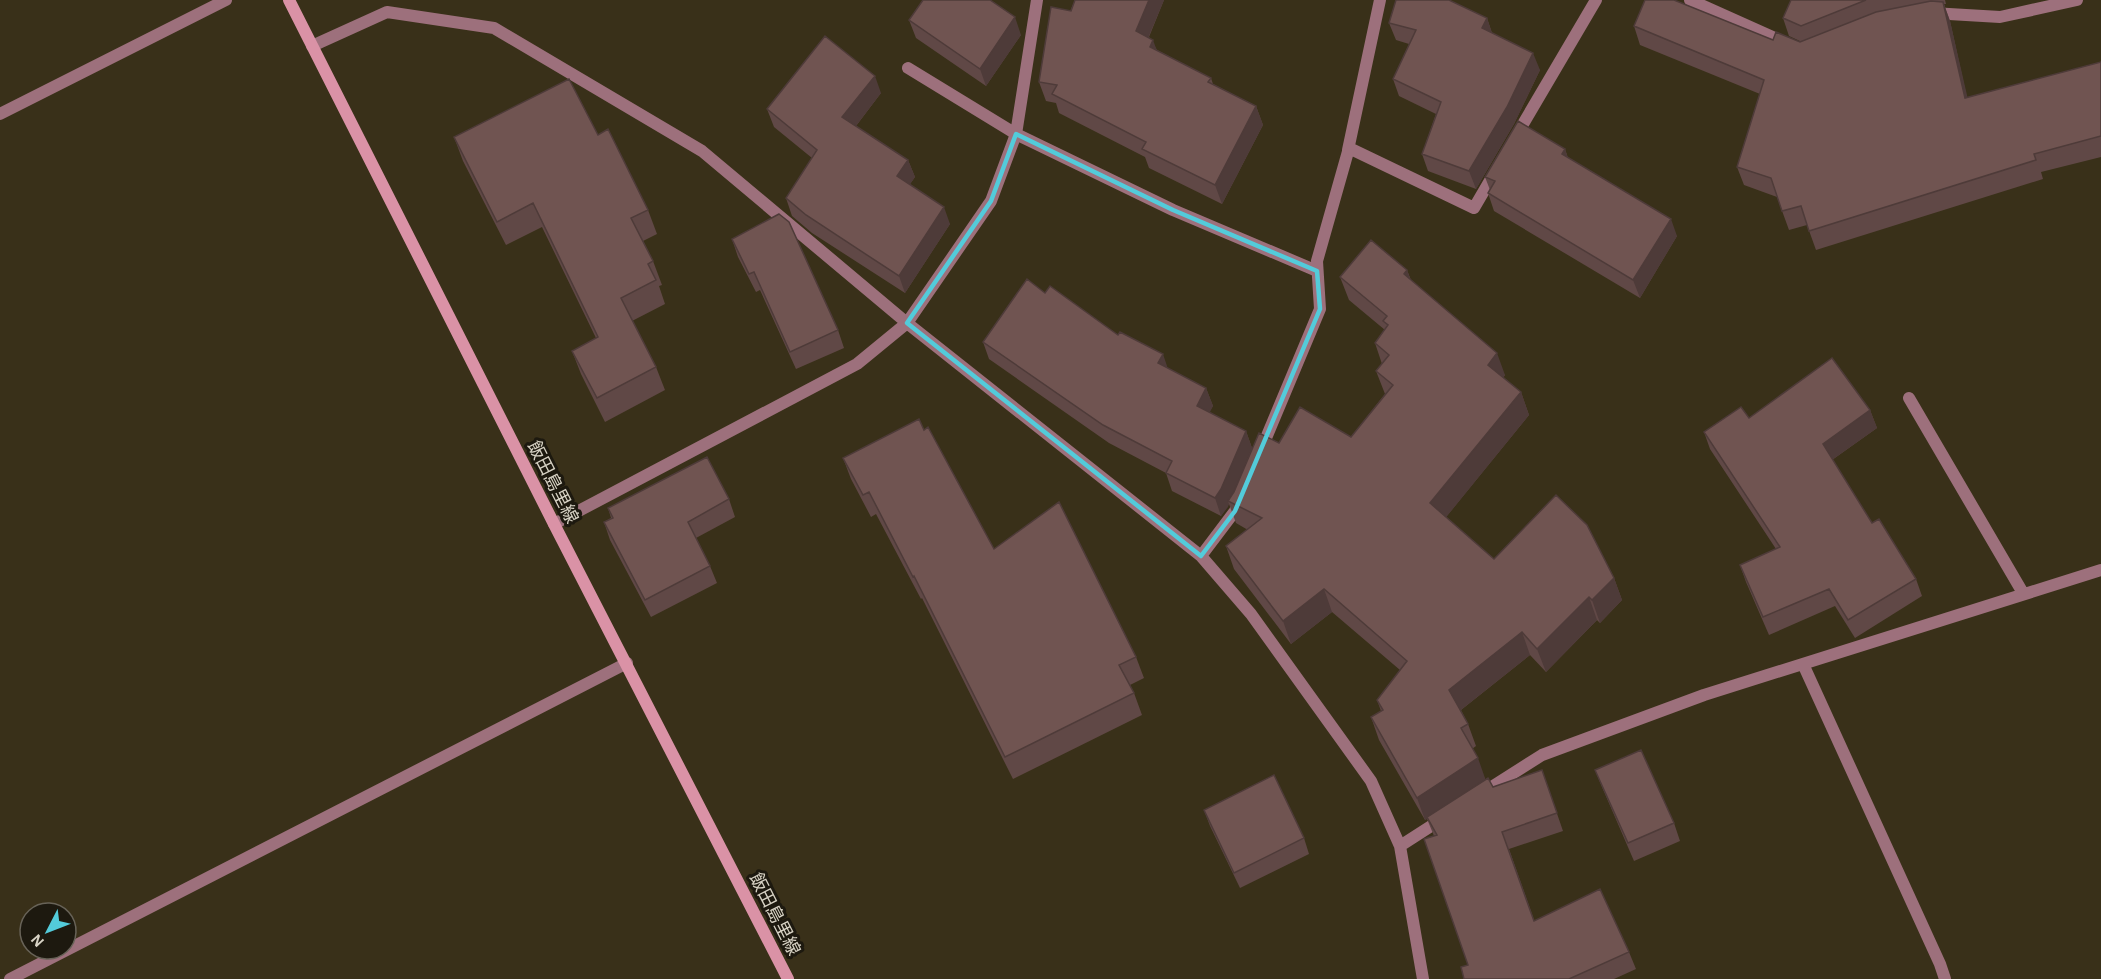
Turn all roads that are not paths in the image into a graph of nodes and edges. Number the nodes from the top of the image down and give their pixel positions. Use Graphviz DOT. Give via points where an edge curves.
graph roads {
  1 [pos="226,0"];
  2 [pos="289,0"];
  3 [pos="1037,0"];
  4 [pos="1380,0"];
  5 [pos="1596,0"];
  6 [pos="1690,0"];
  7 [pos="2077,0"];
  8 [pos="1925,14"];
  9 [pos="312,46"];
  10 [pos="1796,48"];
  11 [pos="908,68"];
  12 [pos="0,114"];
  13 [pos="1016,134"];
  14 [pos="1348,150"];
  15 [pos="1317,271"];
  16 [pos="907,323"];
  17 [pos="1909,398"];
  18 [pos="1258,458"];
  19 [pos="1244,490"];
  20 [pos="554,524"];
  21 [pos="1201,556"];
  22 [pos="2101,570"];
  23 [pos="2023,593"];
  24 [pos="627,663"];
  25 [pos="1803,664"];
  26 [pos="1400,846"];
  27 [pos="10,979"];
  28 [pos="788,979"];
  29 [pos="1423,979"];
  30 [pos="1945,979"];
  1 -- 12 [label="street"];
  2 -- 9 [label="main road, 飯田島里線"];
  3 -- 13 [label="street"];
  4 -- 14 [label="street"];
  5 -- 14 [label="street" via="1474,208"];
  6 -- 10 [label="street"];
  7 -- 8 [label="street" via="2000,17"];
  9 -- 16 [label="street" via="387,12 495,28 702,151"];
  9 -- 20 [label="main road, 飯田島里線"];
  11 -- 13 [label="street"];
  13 -- 15 [label="street" via="1173,210"];
  13 -- 16 [label="street" via="991,201"];
  14 -- 15 [label="street"];
  15 -- 18 [label="street" via="1320,309"];
  16 -- 20 [label="street" via="857,363"];
  16 -- 21 [label="street"];
  17 -- 23 [label="street"];
  19 -- 21 [label="street" via="1235,511"];
  20 -- 24 [label="main road, 飯田島里線"];
  21 -- 26 [label="street" via="1251,614 1371,782"];
  22 -- 23 [label="street"];
  23 -- 25 [label="street"];
  24 -- 27 [label="street"];
  24 -- 28 [label="main road, 飯田島里線"];
  25 -- 26 [label="street" via="1704,694 1542,755"];
  25 -- 30 [label="street"];
  26 -- 29 [label="street"];
}
